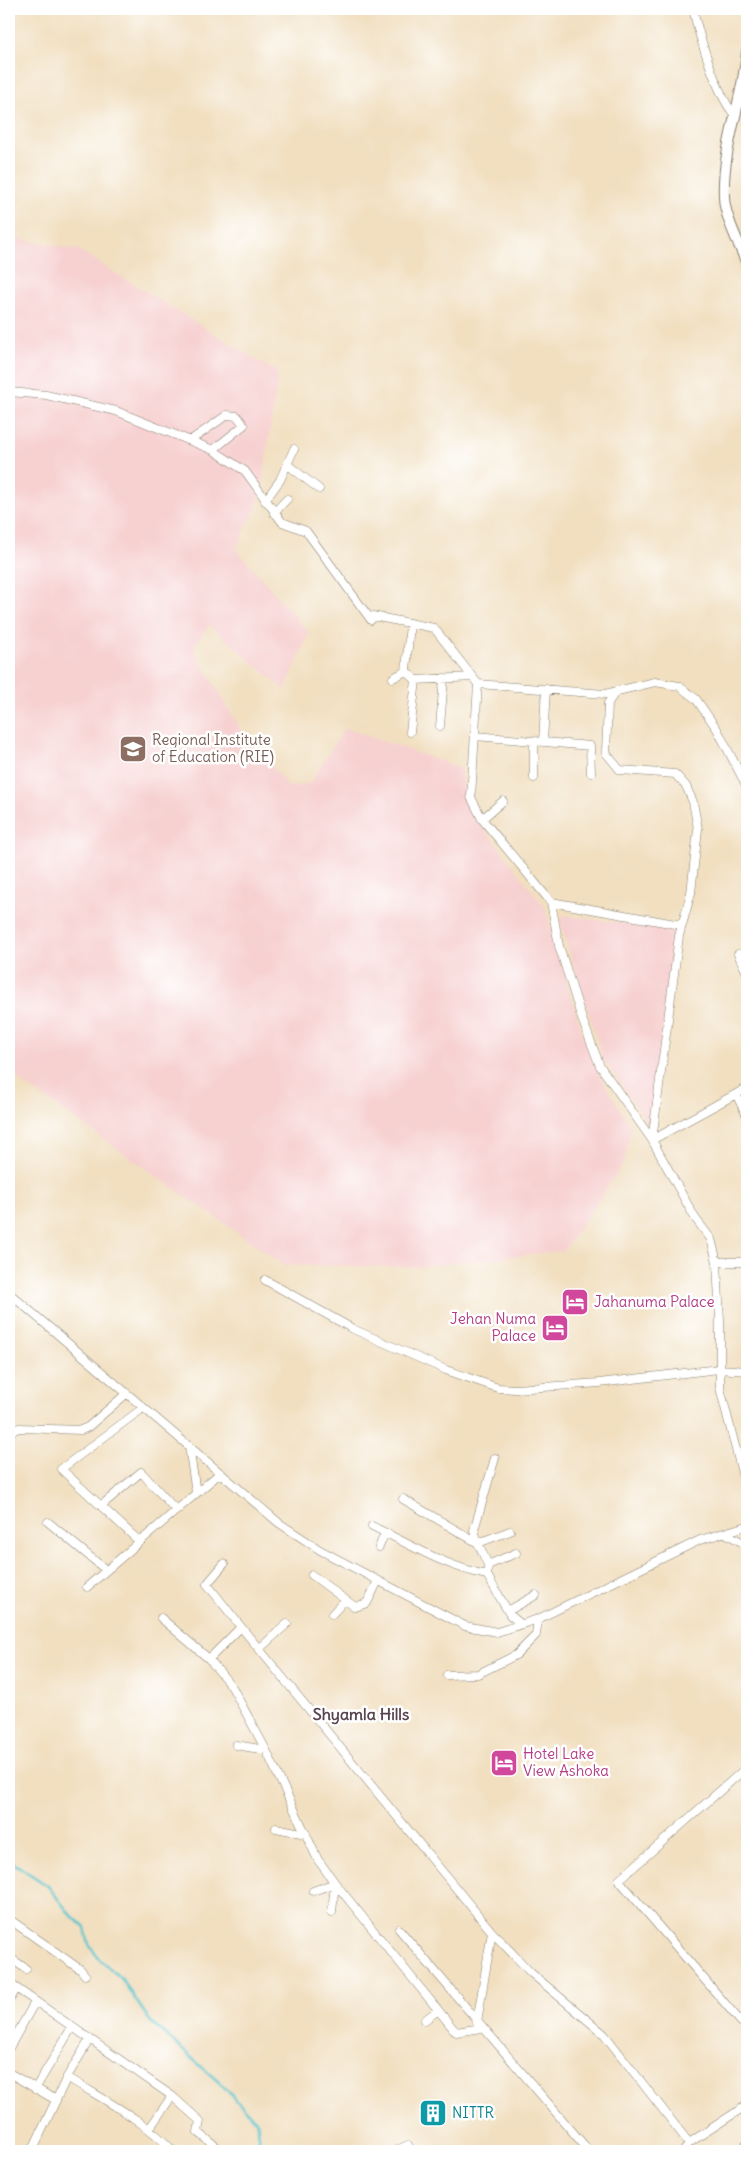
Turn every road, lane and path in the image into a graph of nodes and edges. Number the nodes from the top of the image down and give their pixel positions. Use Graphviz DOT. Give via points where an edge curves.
graph roads {
  1 [pos="693,9"];
  2 [pos="747,52"];
  3 [pos="734,114"];
  4 [pos="747,264"];
  5 [pos="9,392"];
  6 [pos="191,440"];
  7 [pos="294,449"];
  8 [pos="213,450"];
  9 [pos="288,464"];
  10 [pos="319,489"];
  11 [pos="287,500"];
  12 [pos="265,501"];
  13 [pos="274,513"];
  14 [pos="410,623"];
  15 [pos="406,671"];
  16 [pos="393,678"];
  17 [pos="444,678"];
  18 [pos="416,680"];
  19 [pos="476,681"];
  20 [pos="546,689"];
  21 [pos="616,691"];
  22 [pos="440,726"];
  23 [pos="410,732"];
  24 [pos="475,736"];
  25 [pos="534,742"];
  26 [pos="543,742"];
  27 [pos="591,774"];
  28 [pos="534,778"];
  29 [pos="747,787"];
  30 [pos="503,801"];
  31 [pos="482,819"];
  32 [pos="551,902"];
  33 [pos="681,925"];
  34 [pos="738,954"];
  35 [pos="747,973"];
  36 [pos="747,1088"];
  37 [pos="736,1094"];
  38 [pos="747,1116"];
  39 [pos="652,1140"];
  40 [pos="717,1262"];
  41 [pos="747,1262"];
  42 [pos="265,1280"];
  43 [pos="9,1293"];
  44 [pos="719,1369"];
  45 [pos="747,1371"];
  46 [pos="126,1394"];
  47 [pos="143,1408"];
  48 [pos="9,1432"];
  49 [pos="189,1446"];
  50 [pos="495,1458"];
  51 [pos="220,1473"];
  52 [pos="747,1492"];
  53 [pos="196,1493"];
  54 [pos="403,1499"];
  55 [pos="102,1505"];
  56 [pos="176,1510"];
  57 [pos="48,1522"];
  58 [pos="372,1526"];
  59 [pos="747,1526"];
  60 [pos="510,1531"];
  61 [pos="386,1532"];
  62 [pos="726,1532"];
  63 [pos="140,1542"];
  64 [pos="478,1543"];
  65 [pos="747,1545"];
  66 [pos="379,1546"];
  67 [pos="516,1553"];
  68 [pos="224,1564"];
  69 [pos="488,1565"];
  70 [pos="106,1570"];
  71 [pos="487,1574"];
  72 [pos="312,1575"];
  73 [pos="378,1581"];
  74 [pos="87,1587"];
  75 [pos="536,1595"];
  76 [pos="345,1600"];
  77 [pos="508,1611"];
  78 [pos="332,1614"];
  79 [pos="160,1618"];
  80 [pos="538,1619"];
  81 [pos="287,1624"];
  82 [pos="521,1624"];
  83 [pos="241,1627"];
  84 [pos="260,1649"];
  85 [pos="209,1659"];
  86 [pos="447,1676"];
  87 [pos="236,1744"];
  88 [pos="266,1750"];
  89 [pos="747,1767"];
  90 [pos="276,1828"];
  91 [pos="306,1834"];
  92 [pos="335,1883"];
  93 [pos="313,1891"];
  94 [pos="332,1912"];
  95 [pos="9,1919"];
  96 [pos="399,1929"];
  97 [pos="492,1932"];
  98 [pos="9,1957"];
  99 [pos="26,1969"];
  100 [pos="85,1975"];
  101 [pos="9,1983"];
  102 [pos="16,1988"];
  103 [pos="9,2000"];
  104 [pos="35,2002"];
  105 [pos="438,2010"];
  106 [pos="425,2020"];
  107 [pos="480,2025"];
  108 [pos="747,2026"];
  109 [pos="72,2027"];
  110 [pos="90,2039"];
  111 [pos="9,2048"];
  112 [pos="9,2073"];
  113 [pos="67,2077"];
  114 [pos="35,2089"];
  115 [pos="172,2096"];
  116 [pos="56,2100"];
  117 [pos="747,2105"];
  118 [pos="149,2129"];
  119 [pos="688,2143"];
  120 [pos="747,2144"];
  121 [pos="408,2145"];
  122 [pos="218,2148"];
  123 [pos="32,2151"];
  124 [pos="173,2151"];
  125 [pos="395,2151"];
  126 [pos="589,2151"];
  127 [pos="684,2151"];
  128 [pos="740,2151"];
  1 -- 3 [label="street" via="725,104"];
  2 -- 3 [label="street" via="745,74"];
  3 -- 4 [label="street" via="724,197"];
  5 -- 6 [label="street" via="46,395 116,411"];
  6 -- 8 [label="street"];
  6 -- 8 [label="street" via="226,415 237,416 244,425"];
  7 -- 9 [label="street"];
  8 -- 12 [label="street" via="245,471"];
  9 -- 10 [label="street"];
  9 -- 12 [label="street"];
  11 -- 13 [label="street"];
  12 -- 13 [label="street"];
  13 -- 14 [label="street" via="282,522 306,531 371,620 374,616"];
  14 -- 15 [label="street"];
  14 -- 19 [label="street" via="434,628"];
  15 -- 16 [label="street"];
  15 -- 18 [label="street"];
  17 -- 18 [label="street"];
  17 -- 19 [label="street"];
  17 -- 22 [label="street"];
  18 -- 23 [label="street"];
  19 -- 20 [label="street"];
  19 -- 24 [label="street"];
  20 -- 21 [label="street" via="605,694"];
  20 -- 26 [label="street"];
  21 -- 29 [label="street" via="655,682 679,686 696,699 717,729"];
  21 -- 33 [label="street" via="608,703 606,753 620,770 675,774 686,786 693,802 698,829 691,893"];
  24 -- 25 [label="street"];
  24 -- 31 [label="street" via="471,797"];
  25 -- 26 [label="street"];
  25 -- 28 [label="street"];
  26 -- 27 [label="street" via="590,746"];
  30 -- 31 [label="street"];
  31 -- 32 [label="street"];
  32 -- 33 [label="street"];
  32 -- 39 [label="street" via="559,946 600,1066"];
  33 -- 39 [label="street"];
  34 -- 35 [label="street"];
  36 -- 37 [label="street"];
  37 -- 38 [label="street"];
  37 -- 39 [label="street"];
  39 -- 40 [label="street" via="695,1218 711,1239"];
  40 -- 41 [label="street"];
  40 -- 44 [label="street"];
  42 -- 44 [label="street" via="353,1329 446,1370 498,1388 599,1383"];
  43 -- 46 [label="street"];
  44 -- 45 [label="street"];
  44 -- 52 [label="street" via="720,1388"];
  46 -- 47 [label="street"];
  46 -- 48 [label="street" via="81,1430 19,1428"];
  47 -- 49 [label="street"];
  47 -- 55 [label="street" via="61,1469"];
  49 -- 51 [label="street"];
  49 -- 53 [label="street"];
  50 -- 64 [label="street" via="474,1530"];
  51 -- 53 [label="street"];
  51 -- 73 [label="street" via="279,1523 320,1550"];
  53 -- 56 [label="street"];
  54 -- 64 [label="street"];
  55 -- 56 [label="street" via="141,1472"];
  55 -- 63 [label="street"];
  56 -- 63 [label="street"];
  57 -- 70 [label="street"];
  58 -- 61 [label="street"];
  59 -- 62 [label="street"];
  60 -- 64 [label="street"];
  61 -- 66 [label="street"];
  61 -- 71 [label="street" via="468,1571"];
  62 -- 65 [label="street"];
  62 -- 80 [label="street" via="700,1540"];
  63 -- 70 [label="street"];
  64 -- 69 [label="street"];
  67 -- 69 [label="street"];
  68 -- 83 [label="street" via="206,1584"];
  69 -- 71 [label="street"];
  70 -- 74 [label="street"];
  71 -- 77 [label="street"];
  72 -- 76 [label="street"];
  73 -- 76 [label="street" via="367,1603 355,1608"];
  73 -- 82 [label="street" via="465,1626 498,1632"];
  75 -- 77 [label="street"];
  76 -- 78 [label="street"];
  77 -- 82 [label="street"];
  79 -- 85 [label="street"];
  80 -- 82 [label="street"];
  80 -- 86 [label="street" via="536,1635 516,1655 478,1674"];
  81 -- 84 [label="street"];
  83 -- 84 [label="street"];
  83 -- 85 [label="street"];
  84 -- 97 [label="street"];
  85 -- 88 [label="street" via="232,1688"];
  87 -- 88 [label="street"];
  88 -- 91 [label="street"];
  89 -- 108 [label="street" via="619,1880"];
  90 -- 91 [label="street"];
  91 -- 92 [label="street" via="318,1860"];
  92 -- 93 [label="street"];
  92 -- 94 [label="street"];
  92 -- 105 [label="street"];
  95 -- 100 [label="street"];
  96 -- 107 [label="street"];
  97 -- 107 [label="street"];
  97 -- 119 [label="street" via="531,1974 604,2034"];
  98 -- 99 [label="street"];
  101 -- 102 [label="street"];
  102 -- 103 [label="street"];
  102 -- 104 [label="street"];
  104 -- 109 [label="street"];
  104 -- 111 [label="street"];
  105 -- 106 [label="street"];
  105 -- 107 [label="street" via="456,2032"];
  107 -- 126 [label="street"];
  109 -- 110 [label="street"];
  109 -- 114 [label="street"];
  110 -- 113 [label="street"];
  110 -- 115 [label="street"];
  112 -- 114 [label="street"];
  113 -- 116 [label="street"];
  113 -- 118 [label="street"];
  114 -- 116 [label="street"];
  115 -- 118 [label="street"];
  115 -- 122 [label="street" via="200,2121 198,2132"];
  116 -- 123 [label="street"];
  117 -- 119 [label="street"];
  118 -- 124 [label="street"];
  119 -- 127 [label="street"];
  120 -- 128 [label="street"];
  121 -- 125 [label="street"];
}
